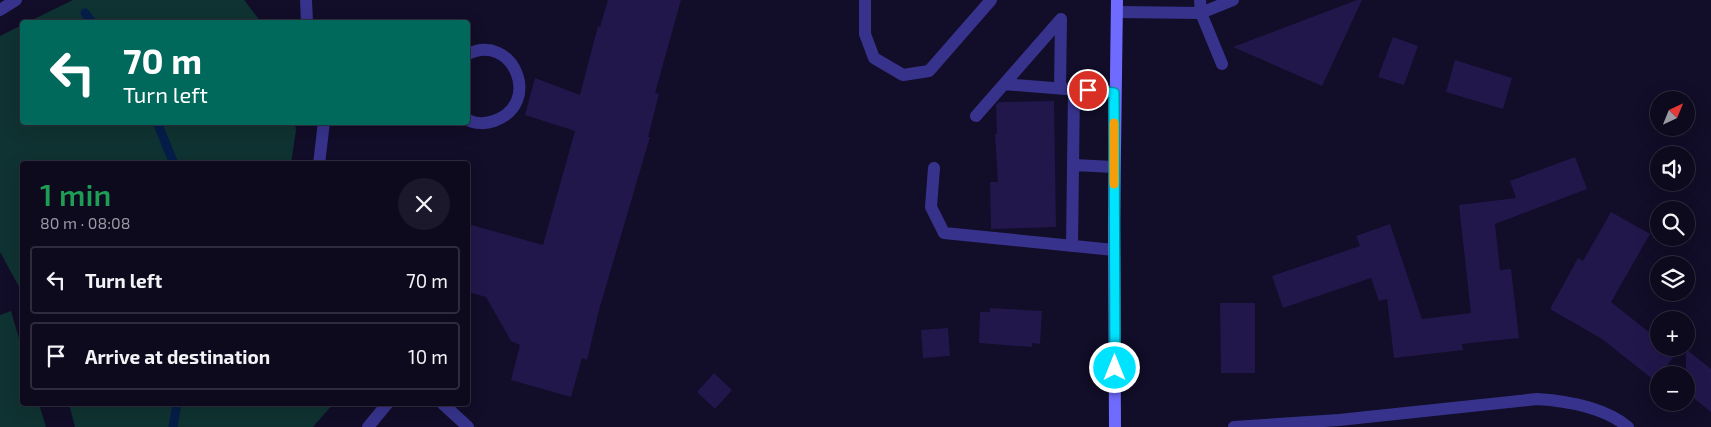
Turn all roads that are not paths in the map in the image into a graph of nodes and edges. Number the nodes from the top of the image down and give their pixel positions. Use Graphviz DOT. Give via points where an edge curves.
graph roads {
  1 [pos="16,0"];
  2 [pos="306,0"];
  3 [pos="865,0"];
  4 [pos="991,0"];
  5 [pos="1200,0"];
  6 [pos="1234,0"];
  7 [pos="1117,6"];
  8 [pos="0,10"];
  9 [pos="1200,13"];
  10 [pos="307,20"];
  11 [pos="470,54"];
  12 [pos="1222,64"];
  13 [pos="1004,84"];
  14 [pos="1060,88"];
  15 [pos="1074,89"];
  16 [pos="1114,93"];
  17 [pos="976,116"];
  18 [pos="470,120"];
  19 [pos="324,125"];
  20 [pos="319,161"];
  21 [pos="1074,164"];
  22 [pos="1114,167"];
  23 [pos="934,168"];
  24 [pos="1072,246"];
  25 [pos="1114,250"];
  26 [pos="385,406"];
  27 [pos="445,406"];
  28 [pos="368,427"];
  29 [pos="466,427"];
  30 [pos="1116,427"];
  31 [pos="1234,427"];
  32 [pos="1628,427"];
  1 -- 8 [label="street"];
  2 -- 10 [label="street"];
  3 -- 4 [label="street" via="865,34 874,58 903,75 929,71"];
  5 -- 9 [label="street"];
  6 -- 9 [label="street"];
  7 -- 9 [label="street"];
  7 -- 16 [label="main road"];
  9 -- 12 [label="street"];
  11 -- 18 [label="street" via="490,50 504,56 520,80 520,91 516,104 504,118 487,124"];
  13 -- 14 [label="street"];
  13 -- 14 [label="street" via="1061,19"];
  13 -- 17 [label="street"];
  14 -- 15 [label="street"];
  15 -- 16 [label="street"];
  15 -- 21 [label="street"];
  16 -- 22 [label="main road"];
  19 -- 20 [label="street"];
  21 -- 22 [label="street"];
  21 -- 24 [label="street"];
  22 -- 25 [label="main road"];
  23 -- 24 [label="street" via="931,207 944,233"];
  24 -- 25 [label="street"];
  25 -- 30 [label="main road"];
  26 -- 28 [label="street"];
  27 -- 29 [label="street"];
  31 -- 32 [label="street" via="1339,420 1538,399 1598,411"];
}
